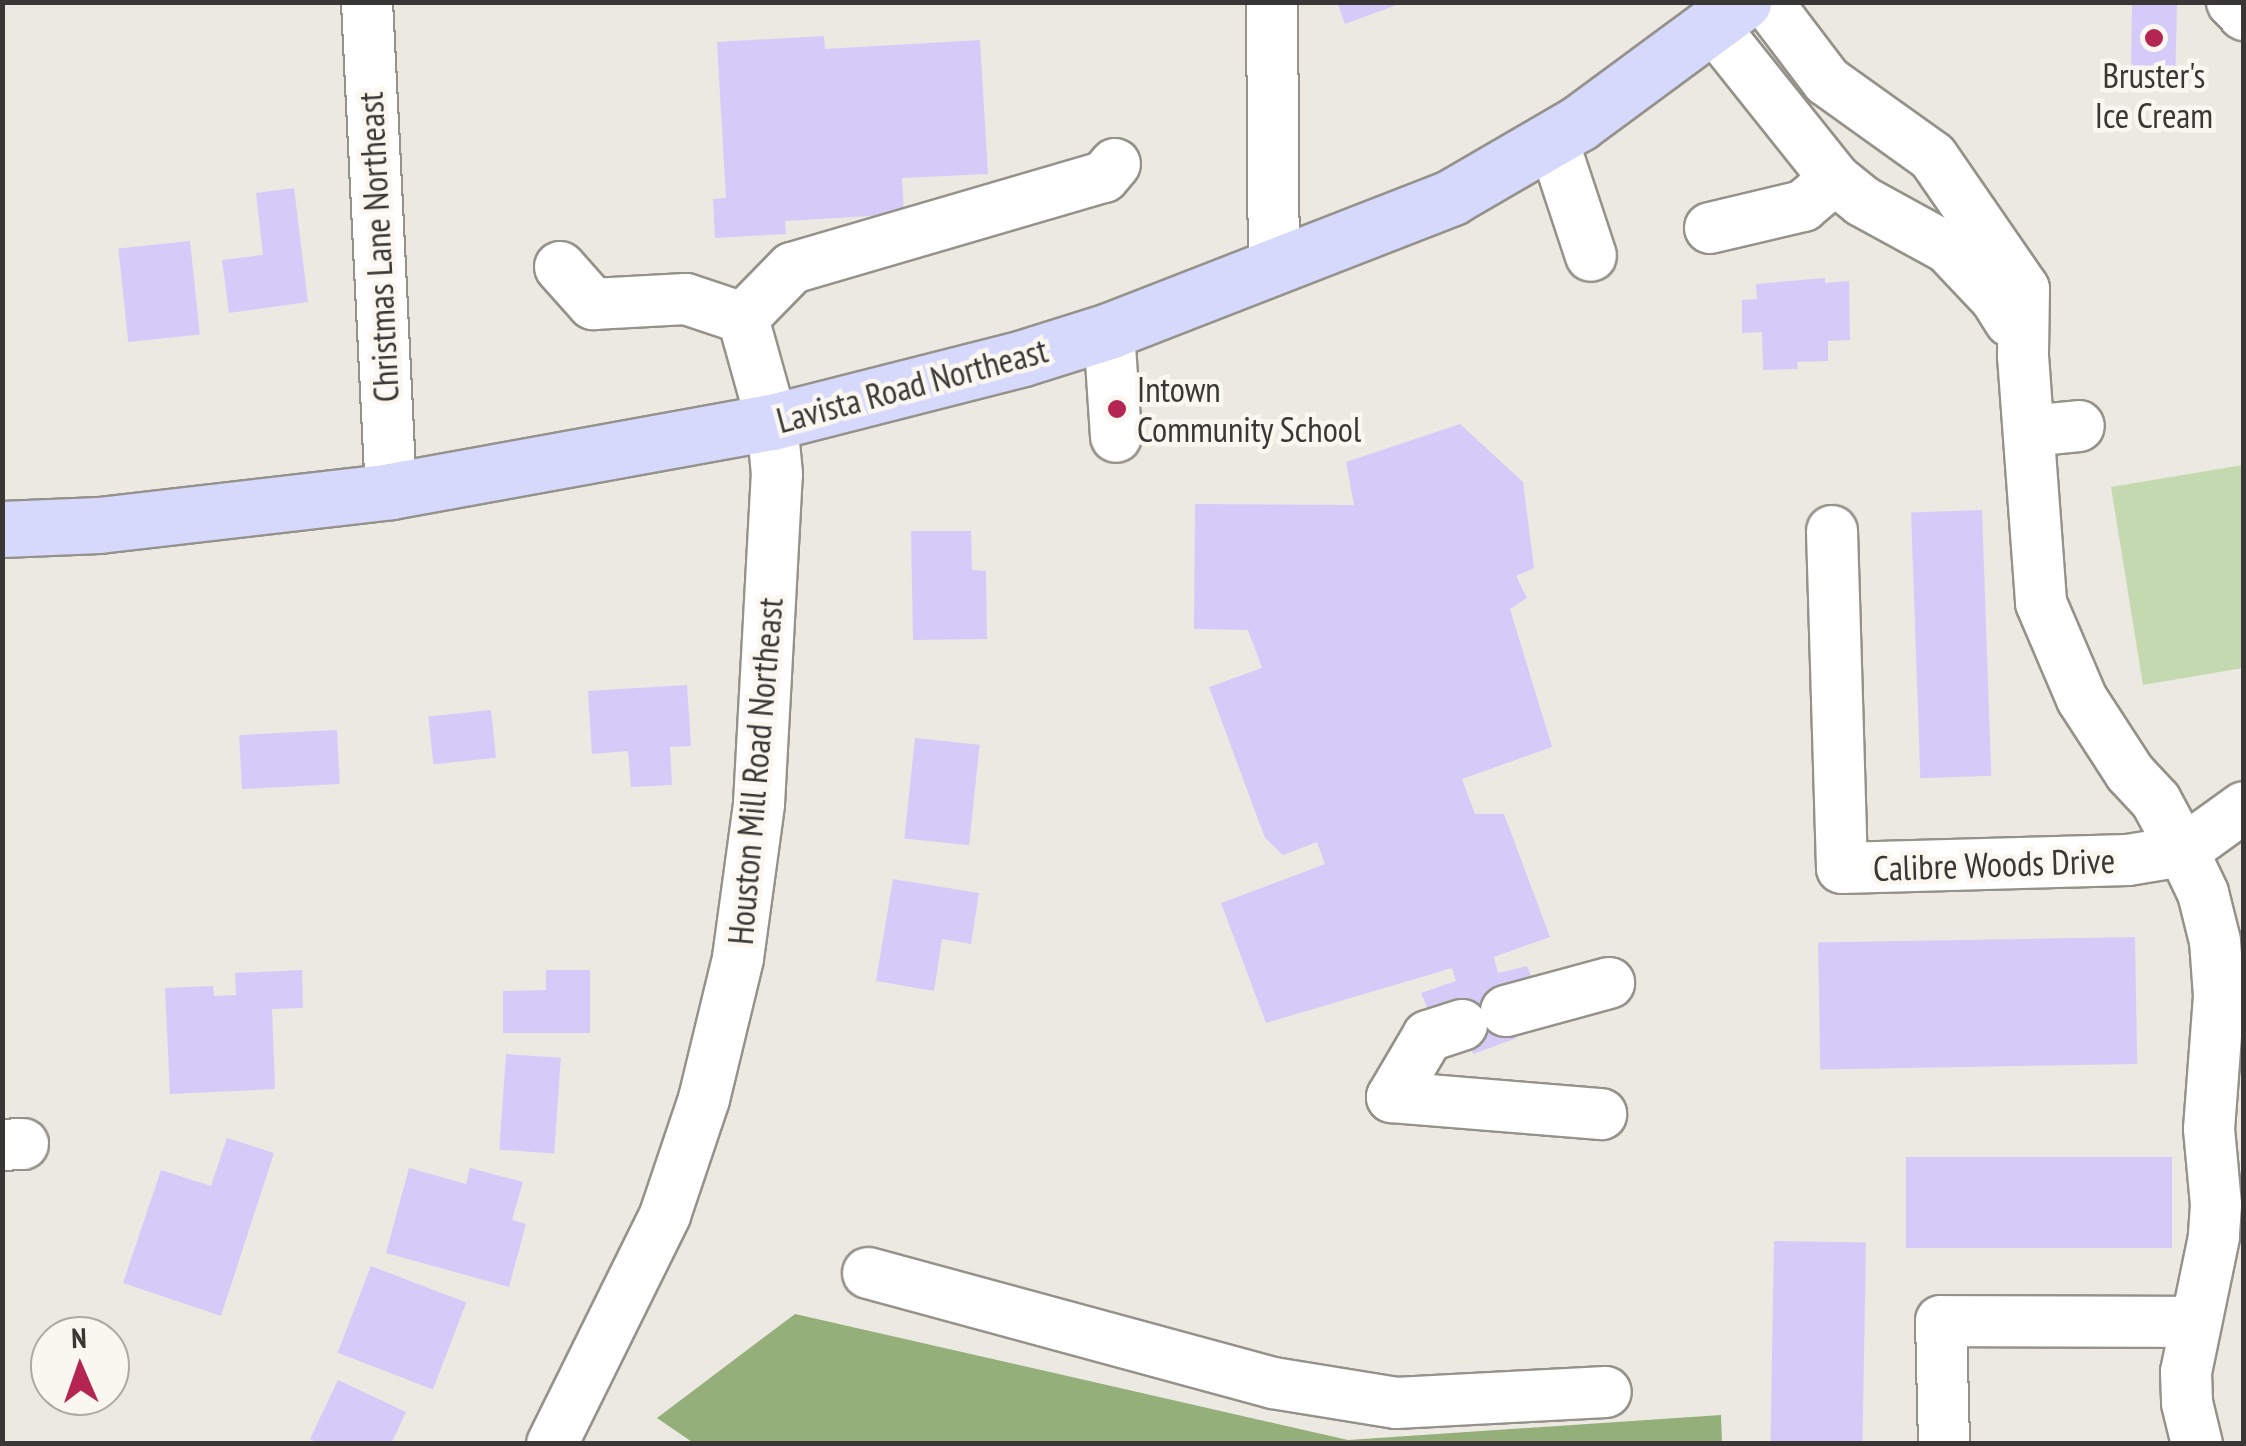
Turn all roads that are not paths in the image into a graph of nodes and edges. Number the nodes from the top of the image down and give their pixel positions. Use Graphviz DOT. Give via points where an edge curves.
graph roads {
  1 [pos="367,2"];
  2 [pos="1272,2"];
  3 [pos="1768,2"];
  4 [pos="2232,2"];
  5 [pos="1728,14"];
  6 [pos="2244,15"];
  7 [pos="1552,138"];
  8 [pos="1115,164"];
  9 [pos="1835,179"];
  10 [pos="1710,228"];
  11 [pos="1591,256"];
  12 [pos="1274,264"];
  13 [pos="560,267"];
  14 [pos="743,318"];
  15 [pos="1110,331"];
  16 [pos="2023,356"];
  17 [pos="772,422"];
  18 [pos="2079,426"];
  19 [pos="2029,431"];
  20 [pos="1116,437"];
  21 [pos="391,491"];
  22 [pos="2,529"];
  23 [pos="1832,531"];
  24 [pos="2244,807"];
  25 [pos="2183,852"];
  26 [pos="1608,983"];
  27 [pos="1601,1114"];
  28 [pos="2226,1272"];
  29 [pos="868,1273"];
  30 [pos="2195,1322"];
  31 [pos="1606,1392"];
  32 [pos="552,1444"];
  33 [pos="1944,1444"];
  34 [pos="2198,1444"];
  1 -- 21 [label="street, Christmas Lane Northeast"];
  2 -- 12 [label="street"];
  3 -- 16 [label="street" via="1826,81 1933,158 2024,289"];
  4 -- 6 [label="street"];
  5 -- 7 [label="main road, Lavista Road Northeast"];
  5 -- 9 [label="street"];
  7 -- 11 [label="street"];
  7 -- 12 [label="main road, Lavista Road Northeast" via="1452,198"];
  8 -- 14 [label="street" via="1104,177 792,268"];
  9 -- 10 [label="street" via="1803,206"];
  9 -- 16 [label="street" via="1948,248 1996,299"];
  12 -- 15 [label="main road, Lavista Road Northeast"];
  13 -- 14 [label="street" via="593,304 686,299"];
  14 -- 17 [label="street, Houston Mill Road Northeast"];
  15 -- 17 [label="main road, Lavista Road Northeast"];
  15 -- 20 [label="street"];
  16 -- 19 [label="street"];
  17 -- 21 [label="main road, Lavista Road Northeast"];
  17 -- 32 [label="street, Houston Mill Road Northeast" via="777,492 771,608 758,804 738,958 704,1099 665,1215"];
  18 -- 19 [label="street"];
  19 -- 25 [label="street" via="2041,603 2082,699 2156,801"];
  21 -- 22 [label="main road, Lavista Road Northeast" via="99,525"];
  23 -- 25 [label="street, Calibre Woods Drive" via="1842,868 2128,860"];
  24 -- 25 [label="street, Calibre Woods Drive"];
  25 -- 28 [label="street" via="2203,892 2215,941 2209,1129"];
  26 -- 27 [label="street" via="1428,1036 1392,1097"];
  28 -- 30 [label="street"];
  29 -- 31 [label="street" via="1274,1383 1396,1404"];
  30 -- 33 [label="street" via="1941,1320"];
  30 -- 34 [label="street" via="2186,1372"];
}
